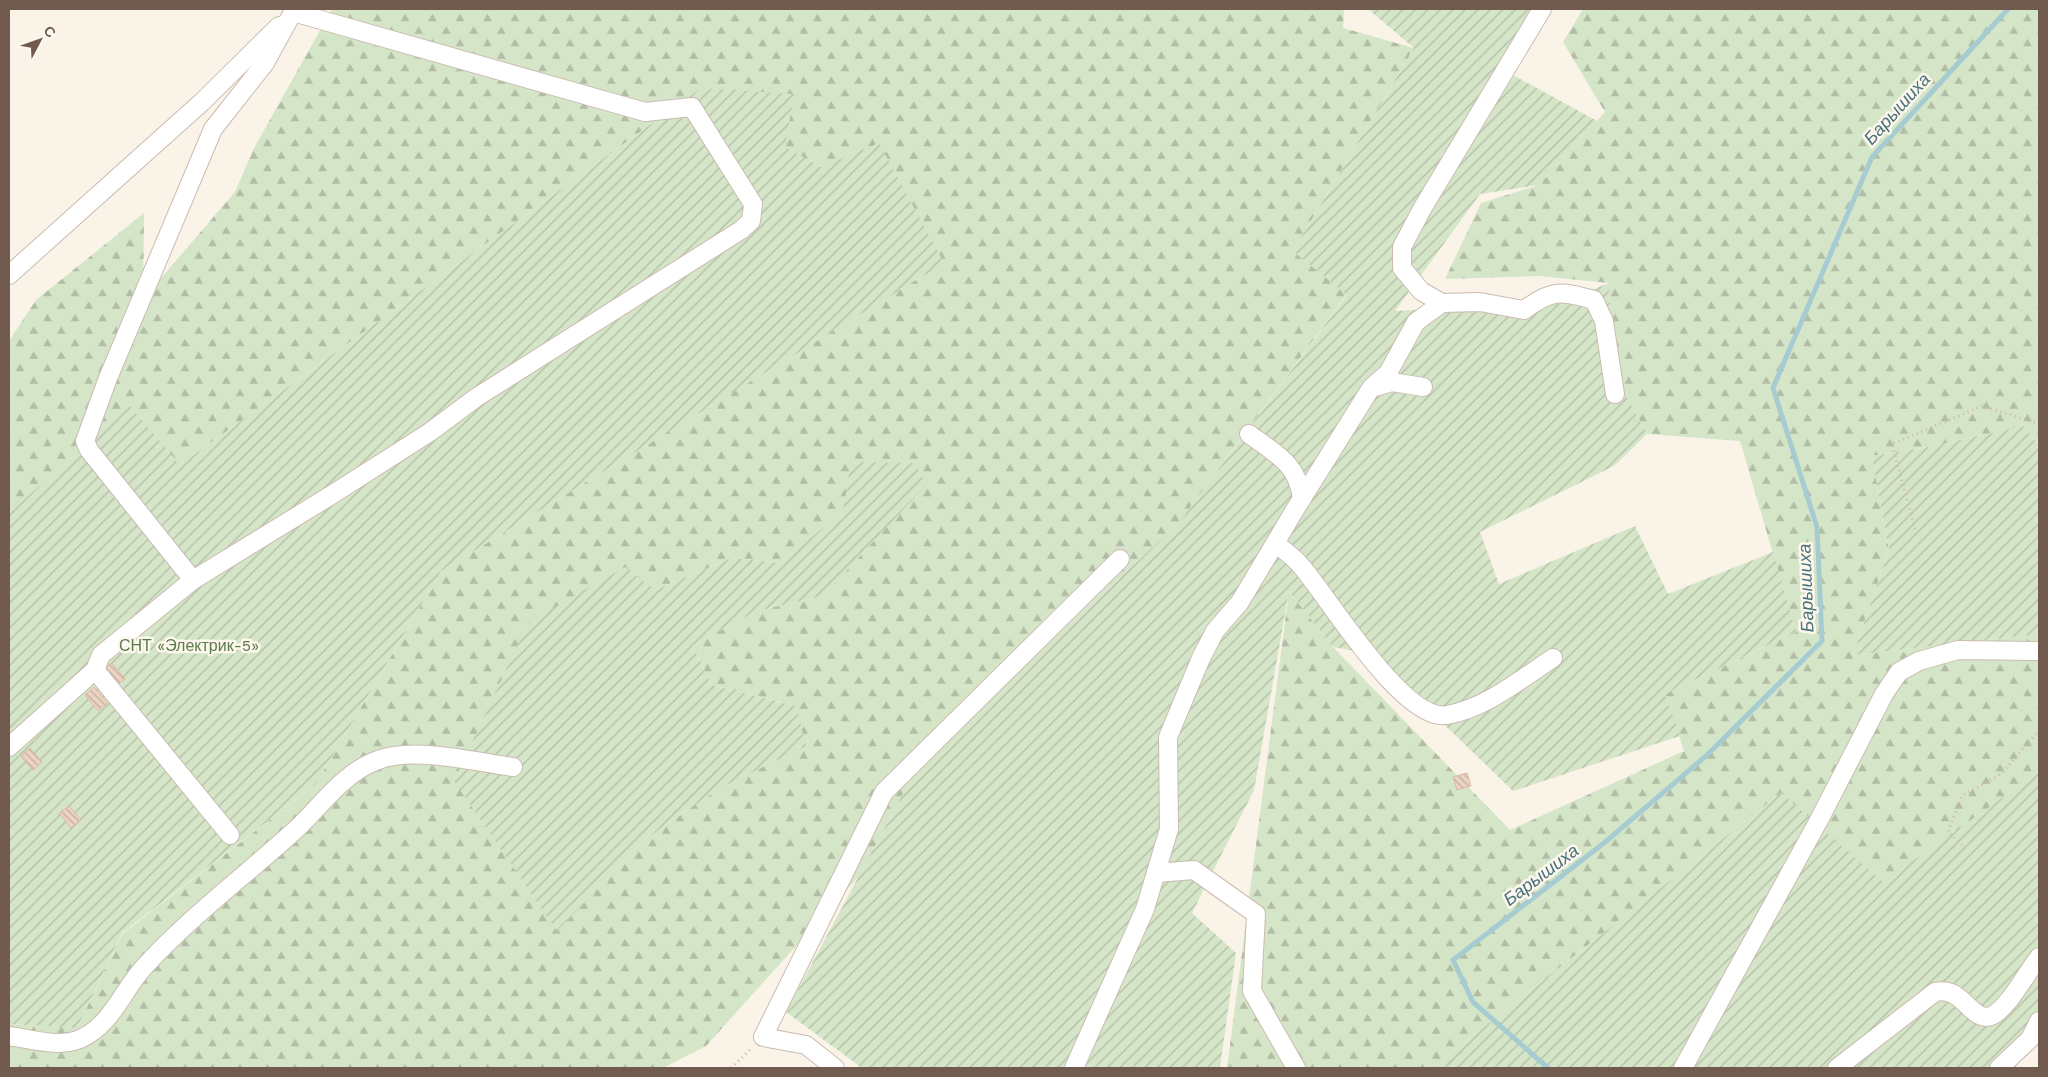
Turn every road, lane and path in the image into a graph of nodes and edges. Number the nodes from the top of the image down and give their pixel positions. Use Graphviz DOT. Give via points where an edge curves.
graph roads {
  1 [pos="1542,9"];
  2 [pos="295,10"];
  3 [pos="9,275"];
  4 [pos="1442,303"];
  5 [pos="1423,387"];
  6 [pos="1371,388"];
  7 [pos="1615,394"];
  8 [pos="2039,424"];
  9 [pos="1249,434"];
  10 [pos="1302,498"];
  11 [pos="1915,529"];
  12 [pos="1276,544"];
  13 [pos="1120,559"];
  14 [pos="193,580"];
  15 [pos="2039,651"];
  16 [pos="1553,658"];
  17 [pos="95,670"];
  18 [pos="2039,733"];
  19 [pos="2035,735"];
  20 [pos="2039,741"];
  21 [pos="9,747"];
  22 [pos="512,768"];
  23 [pos="230,835"];
  24 [pos="1962,845"];
  25 [pos="1156,873"];
  26 [pos="2039,957"];
  27 [pos="2039,1021"];
  28 [pos="9,1036"];
  29 [pos="763,1037"];
  30 [pos="731,1068"];
  31 [pos="835,1068"];
  32 [pos="1074,1068"];
  33 [pos="1296,1068"];
  34 [pos="1683,1068"];
  35 [pos="1837,1068"];
  36 [pos="1999,1068"];
  1 -- 4 [label="street" via="1402,248 1402,268 1421,291"];
  2 -- 3 [label="street" via="202,102"];
  2 -- 14 [label="street" via="265,64 213,129 108,378 85,441"];
  2 -- 14 [label="street" via="645,112 692,107 754,204 753,213 751,221 741,230 477,397 430,432 333,494"];
  4 -- 6 [label="street" via="1416,322 1388,373"];
  4 -- 7 [label="street" via="1480,302 1524,310 1542,297 1565,292 1594,300 1604,321"];
  5 -- 6 [label="street" via="1392,382"];
  6 -- 10 [label="street"];
  8 -- 11 [label="path" via="1982,406 1892,444"];
  9 -- 10 [label="street" via="1292,466 1300,482"];
  10 -- 12 [label="street"];
  12 -- 16 [label="street" via="1301,566 1383,673 1415,706 1445,716 1477,706"];
  12 -- 25 [label="street" via="1240,602 1215,631 1168,737 1169,829"];
  13 -- 29 [label="street" via="884,792"];
  14 -- 17 [label="street" via="101,655"];
  15 -- 34 [label="street" via="1958,650 1919,660 1898,672"];
  17 -- 21 [label="street"];
  17 -- 23 [label="street"];
  18 -- 19 [label="path"];
  19 -- 20 [label="path"];
  19 -- 24 [label="path" via="2001,774 1962,796 1948,832"];
  22 -- 28 [label="street" via="426,756 402,756 379,759 360,768 329,794 295,831 162,947 141,970 109,1017 92,1032 78,1040 63,1042"];
  25 -- 32 [label="street" via="1145,909"];
  25 -- 33 [label="street" via="1194,870 1256,914 1252,991"];
  26 -- 35 [label="street" via="1998,1012 1984,1017 1953,992 1935,992"];
  27 -- 36 [label="street" via="2030,1040"];
  29 -- 30 [label="path"];
  29 -- 31 [label="street" via="806,1045"];
}
